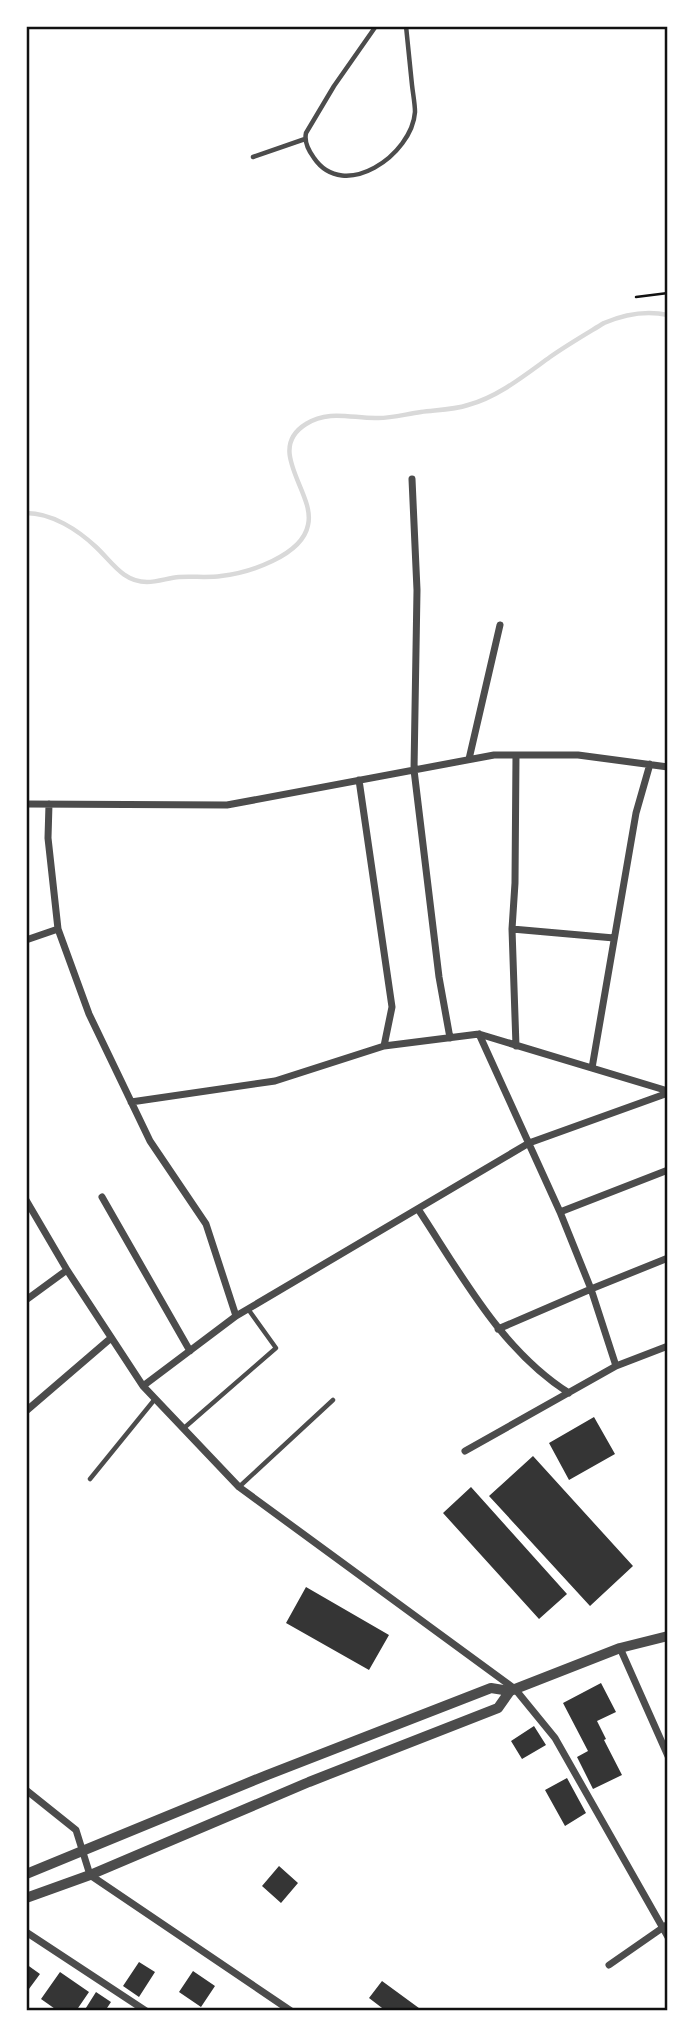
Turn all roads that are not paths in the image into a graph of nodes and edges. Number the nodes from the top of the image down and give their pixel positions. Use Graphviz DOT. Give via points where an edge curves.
graph roads {
  1 [pos="376,26"];
  2 [pos="406,26"];
  3 [pos="305,139"];
  4 [pos="253,158"];
  5 [pos="412,479"];
  6 [pos="500,625"];
  7 [pos="516,755"];
  8 [pos="469,759"];
  9 [pos="650,764"];
  10 [pos="668,766"];
  11 [pos="414,770"];
  12 [pos="359,780"];
  13 [pos="26,804"];
  14 [pos="49,804"];
  15 [pos="58,929"];
  16 [pos="512,929"];
  17 [pos="614,938"];
  18 [pos="26,940"];
  19 [pos="479,1034"];
  20 [pos="450,1038"];
  21 [pos="384,1046"];
  22 [pos="516,1046"];
  23 [pos="592,1068"];
  24 [pos="668,1092"];
  25 [pos="131,1102"];
  26 [pos="529,1143"];
  27 [pos="668,1170"];
  28 [pos="102,1197"];
  29 [pos="27,1202"];
  30 [pos="418,1209"];
  31 [pos="560,1212"];
  32 [pos="668,1258"];
  33 [pos="67,1270"];
  34 [pos="591,1289"];
  35 [pos="26,1300"];
  36 [pos="248,1308"];
  37 [pos="236,1316"];
  38 [pos="498,1329"];
  39 [pos="111,1338"];
  40 [pos="668,1346"];
  41 [pos="190,1351"];
  42 [pos="616,1366"];
  43 [pos="143,1387"];
  44 [pos="569,1393"];
  45 [pos="155,1399"];
  46 [pos="333,1400"];
  47 [pos="26,1411"];
  48 [pos="183,1429"];
  49 [pos="465,1451"];
  50 [pos="90,1479"];
  51 [pos="239,1487"];
  52 [pos="668,1636"];
  53 [pos="620,1647"];
  54 [pos="512,1690"];
  55 [pos="668,1756"];
  56 [pos="26,1790"];
  57 [pos="81,1850"];
  58 [pos="26,1874"];
  59 [pos="90,1875"];
  60 [pos="26,1898"];
  61 [pos="665,1926"];
  62 [pos="26,1932"];
  63 [pos="668,1937"];
  64 [pos="610,1965"];
  65 [pos="146,2011"];
  66 [pos="291,2011"];
  1 -- 3 [label="lane" via="319,109"];
  2 -- 3 [label="lane" via="415,113 406,137 390,159 360,173 335,174 315,160"];
  3 -- 4 [label="lane"];
  5 -- 11 [label="street" via="417,590"];
  6 -- 8 [label="street"];
  7 -- 8 [label="street"];
  7 -- 9 [label="street" via="578,755"];
  7 -- 16 [label="street"];
  8 -- 11 [label="street"];
  9 -- 10 [label="street"];
  9 -- 17 [label="street" via="636,813"];
  11 -- 12 [label="street"];
  11 -- 20 [label="street"];
  12 -- 14 [label="street" via="227,805"];
  12 -- 21 [label="street" via="392,1007"];
  13 -- 14 [label="street"];
  14 -- 15 [label="street"];
  15 -- 18 [label="street"];
  15 -- 25 [label="street" via="89,1014"];
  16 -- 17 [label="street"];
  16 -- 22 [label="street"];
  17 -- 23 [label="street"];
  19 -- 20 [label="street"];
  19 -- 22 [label="street"];
  19 -- 26 [label="street"];
  20 -- 21 [label="street"];
  21 -- 25 [label="street" via="275,1081"];
  22 -- 23 [label="street"];
  23 -- 24 [label="street"];
  24 -- 26 [label="street"];
  25 -- 37 [label="street" via="150,1141 206,1224"];
  26 -- 30 [label="street"];
  26 -- 31 [label="street"];
  27 -- 31 [label="street"];
  28 -- 41 [label="street"];
  29 -- 33 [label="street"];
  30 -- 36 [label="street"];
  30 -- 38 [label="street"];
  31 -- 34 [label="street"];
  32 -- 34 [label="street"];
  33 -- 35 [label="street"];
  33 -- 39 [label="street"];
  34 -- 38 [label="street"];
  34 -- 42 [label="street"];
  36 -- 37 [label="street"];
  36 -- 48 [label="lane" via="276,1348"];
  37 -- 41 [label="street"];
  38 -- 44 [label="street" via="548,1380"];
  39 -- 43 [label="street"];
  39 -- 47 [label="street"];
  40 -- 42 [label="street"];
  41 -- 43 [label="street"];
  42 -- 44 [label="street"];
  43 -- 45 [label="street"];
  44 -- 49 [label="street"];
  45 -- 48 [label="street"];
  45 -- 50 [label="lane"];
  46 -- 51 [label="lane"];
  48 -- 51 [label="street"];
  51 -- 54 [label="street"];
  52 -- 53 [label="street"];
  53 -- 54 [label="street"];
  53 -- 55 [label="street"];
  54 -- 57 [label="street" via="491,1688"];
  54 -- 59 [label="street" via="498,1708"];
  54 -- 61 [label="street" via="555,1738"];
  56 -- 57 [label="street" via="76,1830"];
  57 -- 58 [label="street"];
  57 -- 59 [label="street"];
  59 -- 60 [label="street"];
  59 -- 66 [label="street"];
  61 -- 63 [label="street"];
  61 -- 64 [label="street"];
  62 -- 65 [label="street"];
}
